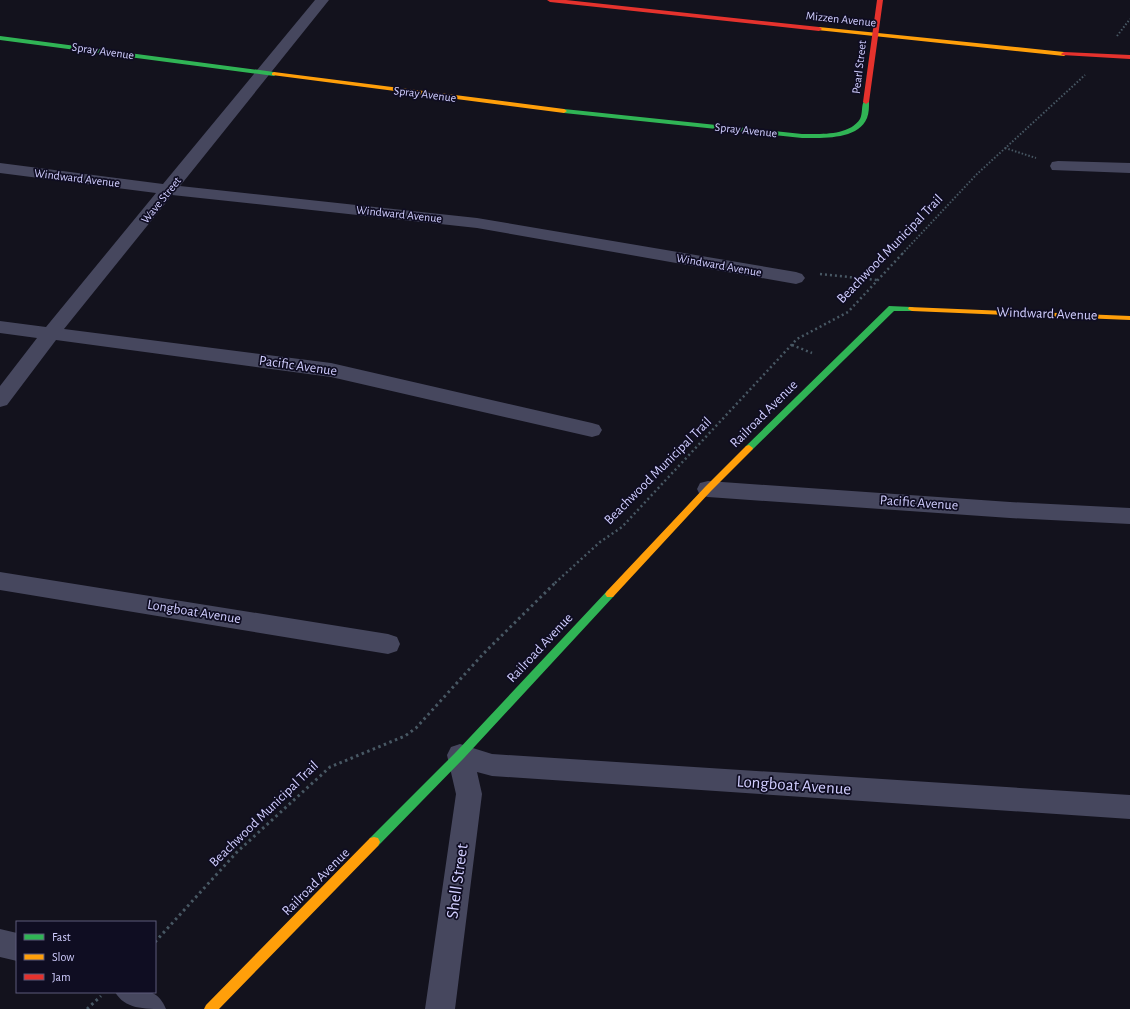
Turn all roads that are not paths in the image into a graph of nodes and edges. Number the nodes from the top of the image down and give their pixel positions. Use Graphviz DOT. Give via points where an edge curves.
graph roads {
  1 [pos="322,0"];
  2 [pos="550,0"];
  3 [pos="880,0"];
  4 [pos="875,35"];
  5 [pos="0,38"];
  6 [pos="1130,57"];
  7 [pos="265,73"];
  8 [pos="849,129"];
  9 [pos="1058,166"];
  10 [pos="0,168"];
  11 [pos="1130,168"];
  12 [pos="169,190"];
  13 [pos="796,278"];
  14 [pos="892,308"];
  15 [pos="1130,318"];
  16 [pos="0,327"];
  17 [pos="51,334"];
  18 [pos="0,400"];
  19 [pos="592,430"];
  20 [pos="708,489"];
  21 [pos="1130,516"];
  22 [pos="0,581"];
  23 [pos="388,644"];
  24 [pos="460,755"];
  25 [pos="1130,807"];
  26 [pos="0,943"];
  27 [pos="16,947"];
  28 [pos="131,993"];
  29 [pos="150,1009"];
  30 [pos="210,1009"];
  31 [pos="440,1009"];
  1 -- 7 [label="street, Wave Street"];
  2 -- 4 [label="street, Mizzen Avenue"];
  3 -- 4 [label="street, Pearl Street"];
  4 -- 6 [label="street, Mizzen Avenue" via="1060,54"];
  4 -- 8 [label="street, Pearl Street" via="864,117 860,125"];
  5 -- 7 [label="street, Spray Avenue"];
  7 -- 8 [label="street, Spray Avenue" via="600,116 802,136 818,136"];
  7 -- 12 [label="street, Wave Street"];
  9 -- 11 [label="street"];
  10 -- 12 [label="street, Windward Avenue"];
  12 -- 13 [label="street, Windward Avenue" via="477,223"];
  12 -- 17 [label="street, Wave Street"];
  14 -- 15 [label="street, Windward Avenue"];
  14 -- 20 [label="street, Railroad Avenue"];
  16 -- 17 [label="street, Pacific Avenue"];
  17 -- 18 [label="street, Wave Street"];
  17 -- 19 [label="street, Pacific Avenue" via="331,370"];
  20 -- 21 [label="street, Pacific Avenue"];
  20 -- 24 [label="street, Railroad Avenue"];
  22 -- 23 [label="street, Longboat Avenue"];
  24 -- 25 [label="street, Longboat Avenue" via="492,765"];
  24 -- 30 [label="street, Railroad Avenue"];
  24 -- 31 [label="street, Shell Street" via="469,794"];
  26 -- 27 [label="street"];
  28 -- 29 [label="street"];
}
